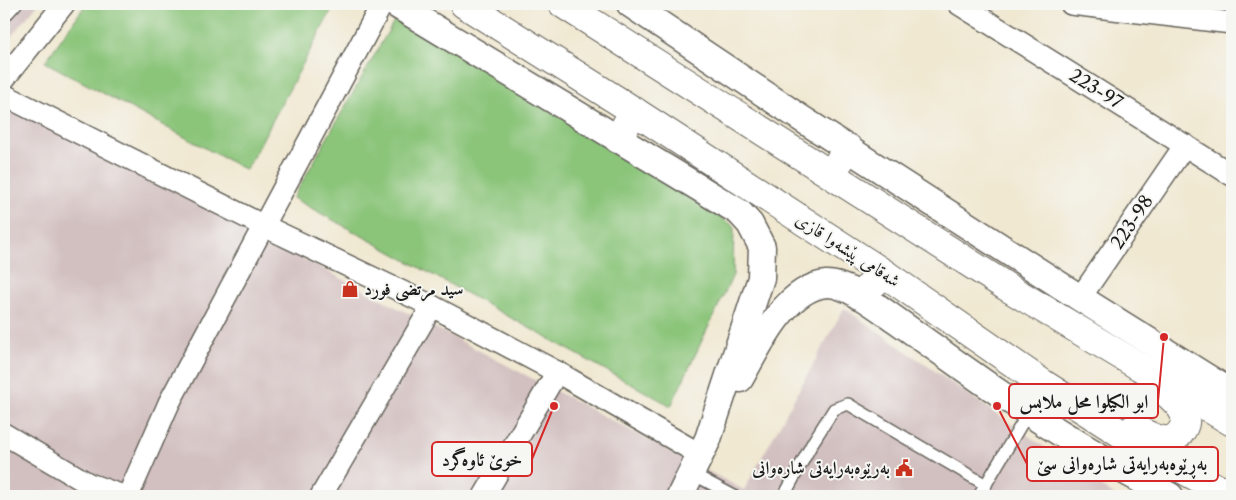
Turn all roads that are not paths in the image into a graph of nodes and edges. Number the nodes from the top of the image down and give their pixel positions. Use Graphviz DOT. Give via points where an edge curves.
graph roads {
  1 [pos="16,4"];
  2 [pos="64,4"];
  3 [pos="382,4"];
  4 [pos="395,4"];
  5 [pos="464,4"];
  6 [pos="564,4"];
  7 [pos="630,4"];
  8 [pos="959,4"];
  9 [pos="1071,4"];
  10 [pos="1163,9"];
  11 [pos="4,18"];
  12 [pos="1232,23"];
  13 [pos="4,79"];
  14 [pos="4,96"];
  15 [pos="634,111"];
  16 [pos="618,140"];
  17 [pos="1185,145"];
  18 [pos="848,148"];
  19 [pos="831,174"];
  20 [pos="1232,175"];
  21 [pos="262,225"];
  22 [pos="885,274"];
  23 [pos="859,296"];
  24 [pos="1080,298"];
  25 [pos="432,306"];
  26 [pos="1105,346"];
  27 [pos="557,372"];
  28 [pos="1044,385"];
  29 [pos="1232,393"];
  30 [pos="1028,413"];
  31 [pos="1232,422"];
  32 [pos="4,434"];
  33 [pos="700,456"];
  34 [pos="986,485"];
  35 [pos="86,490"];
  36 [pos="123,496"];
  37 [pos="128,496"];
  38 [pos="321,496"];
  39 [pos="484,496"];
  40 [pos="680,496"];
  41 [pos="734,496"];
  42 [pos="784,496"];
  43 [pos="979,496"];
  44 [pos="1170,496"];
  45 [pos="1231,496"];
  1 -- 11 [label="lane"];
  2 -- 13 [label="street"];
  3 -- 21 [label="street"];
  4 -- 16 [label="street"];
  5 -- 15 [label="highway, شەقامی پێشەوا قازی"];
  6 -- 19 [label="highway"];
  7 -- 18 [label="street"];
  8 -- 17 [label="street, 223-97"];
  9 -- 10 [label="street"];
  10 -- 12 [label="street"];
  14 -- 21 [label="street"];
  15 -- 16 [label="highway"];
  15 -- 22 [label="highway, شەقامی پێشەوا قازی"];
  16 -- 33 [label="street" via="739,212 750,224 762,247 761,278"];
  17 -- 20 [label="street, 223-97"];
  17 -- 24 [label="street, 223-98"];
  18 -- 19 [label="highway"];
  18 -- 24 [label="street"];
  19 -- 26 [label="highway"];
  21 -- 25 [label="street"];
  21 -- 37 [label="street" via="169,403"];
  22 -- 23 [label="highway"];
  22 -- 28 [label="highway, شەقامی پێشەوا قازی"];
  23 -- 30 [label="street"];
  23 -- 33 [label="street" via="846,287 826,284 811,288 787,306 757,348"];
  24 -- 29 [label="street"];
  25 -- 27 [label="street"];
  25 -- 38 [label="street"];
  26 -- 28 [label="highway" via="1179,405 1186,421 1178,436 1168,440 1156,438"];
  26 -- 31 [label="highway"];
  27 -- 33 [label="street"];
  27 -- 39 [label="street"];
  28 -- 45 [label="highway, شەقامی پێشەوا قازی" via="1144,448"];
  30 -- 34 [label="lane"];
  30 -- 44 [label="street"];
  32 -- 35 [label="street"];
  33 -- 40 [label="street"];
  33 -- 41 [label="lane"];
  34 -- 42 [label="lane" via="848,404 834,409"];
  34 -- 43 [label="lane"];
  35 -- 36 [label="street"];
}
